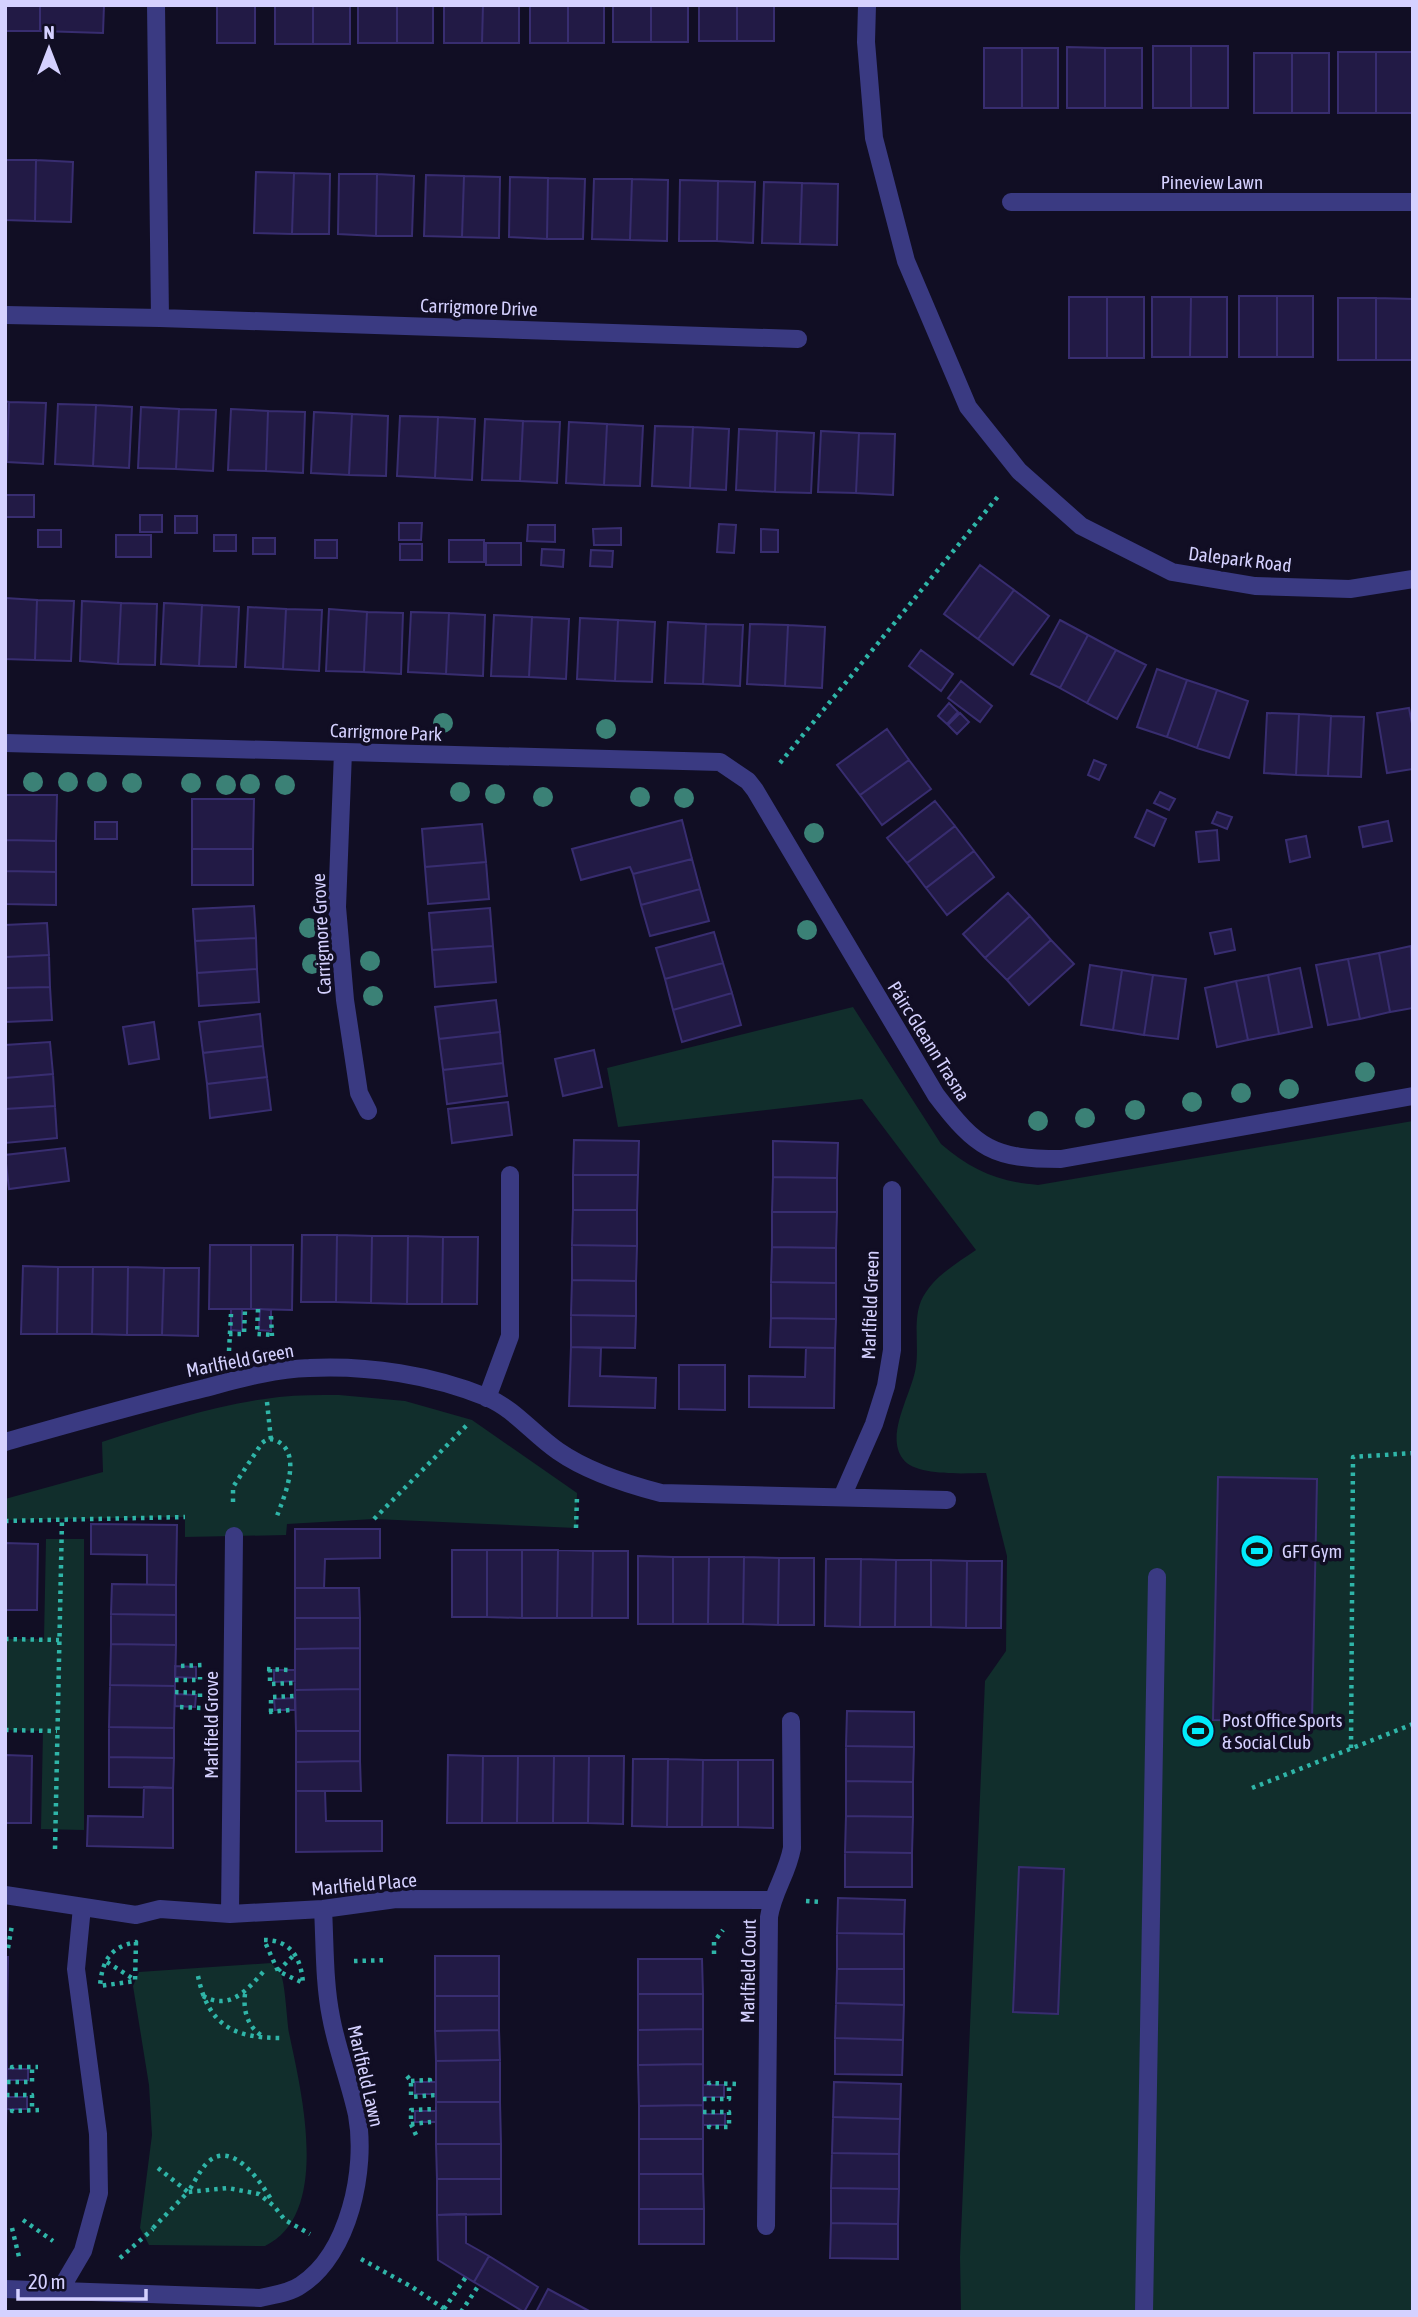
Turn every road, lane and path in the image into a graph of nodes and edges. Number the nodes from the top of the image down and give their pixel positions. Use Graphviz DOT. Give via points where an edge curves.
graph roads {
  1 [pos="156,5"];
  2 [pos="867,5"];
  3 [pos="1011,202"];
  4 [pos="1413,202"];
  5 [pos="5,316"];
  6 [pos="160,318"];
  7 [pos="798,339"];
  8 [pos="1019,471"];
  9 [pos="1413,579"];
  10 [pos="5,743"];
  11 [pos="343,752"];
  12 [pos="780,762"];
  13 [pos="755,790"];
  14 [pos="1413,1096"];
  15 [pos="368,1111"];
  16 [pos="510,1175"];
  17 [pos="892,1190"];
  18 [pos="245,1309"];
  19 [pos="258,1309"];
  20 [pos="231,1314"];
  21 [pos="271,1316"];
  22 [pos="229,1334"];
  23 [pos="272,1335"];
  24 [pos="272,1347"];
  25 [pos="229,1355"];
  26 [pos="486,1398"];
  27 [pos="266,1399"];
  28 [pos="472,1420"];
  29 [pos="271,1440"];
  30 [pos="5,1442"];
  31 [pos="1413,1453"];
  32 [pos="578,1493"];
  33 [pos="842,1497"];
  34 [pos="947,1500"];
  35 [pos="233,1502"];
  36 [pos="277,1516"];
  37 [pos="185,1517"];
  38 [pos="62,1519"];
  39 [pos="374,1519"];
  40 [pos="5,1521"];
  41 [pos="576,1528"];
  42 [pos="234,1536"];
  43 [pos="1157,1577"];
  44 [pos="5,1639"];
  45 [pos="59,1640"];
  46 [pos="181,1666"];
  47 [pos="289,1670"];
  48 [pos="175,1679"];
  49 [pos="295,1683"];
  50 [pos="175,1692"];
  51 [pos="295,1696"];
  52 [pos="180,1707"];
  53 [pos="290,1710"];
  54 [pos="791,1721"];
  55 [pos="1413,1724"];
  56 [pos="5,1730"];
  57 [pos="57,1731"];
  58 [pos="1351,1748"];
  59 [pos="1252,1788"];
  60 [pos="55,1849"];
  61 [pos="5,1895"];
  62 [pos="772,1900"];
  63 [pos="82,1907"];
  64 [pos="323,1909"];
  65 [pos="230,1914"];
  66 [pos="14,1919"];
  67 [pos="728,1923"];
  68 [pos="8,1948"];
  69 [pos="295,1954"];
  70 [pos="355,1954"];
  71 [pos="714,1954"];
  72 [pos="388,1960"];
  73 [pos="105,1961"];
  74 [pos="264,1971"];
  75 [pos="278,1971"];
  76 [pos="198,1976"];
  77 [pos="135,1981"];
  78 [pos="245,1993"];
  79 [pos="202,1996"];
  80 [pos="264,2036"];
  81 [pos="280,2038"];
  82 [pos="12,2069"];
  83 [pos="7,2082"];
  84 [pos="430,2082"];
  85 [pos="709,2085"];
  86 [pos="6,2095"];
  87 [pos="436,2095"];
  88 [pos="703,2099"];
  89 [pos="12,2109"];
  90 [pos="436,2109"];
  91 [pos="32,2110"];
  92 [pos="41,2110"];
  93 [pos="703,2112"];
  94 [pos="431,2122"];
  95 [pos="411,2124"];
  96 [pos="709,2125"];
  97 [pos="416,2135"];
  98 [pos="158,2168"];
  99 [pos="188,2192"];
  100 [pos="274,2206"];
  101 [pos="23,2220"];
  102 [pos="766,2226"];
  103 [pos="12,2228"];
  104 [pos="315,2236"];
  105 [pos="57,2244"];
  106 [pos="120,2258"];
  107 [pos="361,2258"];
  108 [pos="23,2272"];
  109 [pos="466,2277"];
  110 [pos="479,2285"];
  111 [pos="5,2289"];
  112 [pos="60,2290"];
  113 [pos="447,2310"];
  114 [pos="461,2312"];
  115 [pos="1144,2312"];
  1 -- 6 [label="street"];
  2 -- 8 [label="street, Dalepark Road" via="874,138 906,261 968,407"];
  3 -- 4 [label="street, Pineview Lawn"];
  5 -- 6 [label="street, Carrigmore Drive"];
  6 -- 7 [label="street, Carrigmore Drive"];
  8 -- 9 [label="street, Dalepark Road" via="1081,526 1172,572 1269,586 1350,589"];
  8 -- 12 [label="path"];
  10 -- 11 [label="street, Carrigmore Park"];
  11 -- 13 [label="street, Carrigmore Park" via="720,762"];
  11 -- 15 [label="street, Carrigmore Grove" via="338,921 353,1059 359,1093"];
  13 -- 14 [label="street, Páirc Gleann Trasna" via="936,1095 962,1129 995,1152 1024,1159 1061,1159"];
  16 -- 26 [label="street" via="510,1336"];
  17 -- 33 [label="street, Marlfield Green" via="892,1350 887,1386"];
  18 -- 22 [label="path" via="244,1334"];
  19 -- 23 [label="path" via="257,1334"];
  20 -- 22 [label="path"];
  21 -- 23 [label="path"];
  22 -- 25 [label="path"];
  23 -- 24 [label="path"];
  26 -- 30 [label="street, Marlfield Green" via="443,1381 309,1368 263,1373"];
  26 -- 33 [label="street, Marlfield Green" via="504,1405 559,1452 620,1482 661,1493"];
  27 -- 29 [label="path"];
  28 -- 39 [label="path"];
  29 -- 35 [label="path" via="262,1443 233,1487"];
  29 -- 36 [label="path" via="284,1445 291,1469"];
  31 -- 58 [label="path" via="1353,1457"];
  32 -- 41 [label="path"];
  33 -- 34 [label="street, Marlfield Green"];
  37 -- 38 [label="path"];
  38 -- 40 [label="path"];
  38 -- 45 [label="path"];
  42 -- 65 [label="street, Marlfield Grove"];
  43 -- 115 [label="street"];
  44 -- 45 [label="path"];
  45 -- 57 [label="path"];
  46 -- 48 [label="path" via="201,1665 200,1680"];
  47 -- 49 [label="path" via="270,1669 270,1684"];
  50 -- 52 [label="path" via="200,1693 199,1708"];
  51 -- 53 [label="path" via="271,1697 271,1712"];
  54 -- 62 [label="street, Marlfield Court" via="792,1848 786,1875"];
  55 -- 58 [label="path"];
  56 -- 57 [label="path"];
  57 -- 60 [label="path"];
  58 -- 59 [label="path"];
  61 -- 63 [label="street, Marlfield Place"];
  62 -- 64 [label="street, Marlfield Place" via="396,1899"];
  62 -- 102 [label="street, Marlfield Court"];
  63 -- 65 [label="street, Marlfield Place" via="136,1915 160,1909"];
  63 -- 112 [label="street" via="76,1969 96,2109 99,2193 83,2251"];
  64 -- 65 [label="street, Marlfield Place"];
  64 -- 112 [label="street, Marlfield Lawn" via="331,2018 357,2117 359,2145 350,2211 324,2265 300,2286 260,2298"];
  66 -- 68 [label="path"];
  67 -- 71 [label="path" via="714,1941"];
  69 -- 75 [label="path"];
  69 -- 75 [label="path" via="303,1983"];
  69 -- 75 [label="path" via="281,1943 264,1940"];
  70 -- 72 [label="path" via="352,1961"];
  73 -- 77 [label="path"];
  73 -- 77 [label="path" via="100,1986"];
  73 -- 77 [label="path" via="117,1948 136,1941"];
  74 -- 78 [label="path"];
  76 -- 79 [label="path"];
  78 -- 79 [label="path" via="223,2001"];
  78 -- 80 [label="path" via="248,2019"];
  79 -- 80 [label="path" via="219,2022"];
  80 -- 81 [label="path"];
  82 -- 83 [label="path" via="35,2067 32,2082"];
  84 -- 87 [label="path" via="409,2079 411,2097"];
  85 -- 88 [label="path" via="729,2084 729,2099"];
  86 -- 91 [label="path" via="32,2095"];
  89 -- 91 [label="path"];
  90 -- 95 [label="path" via="411,2109"];
  91 -- 92 [label="path"];
  93 -- 96 [label="path" via="729,2112 729,2127"];
  94 -- 95 [label="path"];
  95 -- 97 [label="path"];
  98 -- 99 [label="path"];
  99 -- 100 [label="path" via="243,2189"];
  99 -- 100 [label="path" via="215,2158 234,2158 257,2177"];
  99 -- 106 [label="path"];
  100 -- 104 [label="path" via="285,2220"];
  101 -- 105 [label="path"];
  103 -- 108 [label="path"];
  107 -- 113 [label="path"];
  109 -- 113 [label="path"];
  110 -- 114 [label="path"];
  111 -- 112 [label="street, Marlfield Lawn"];
}
